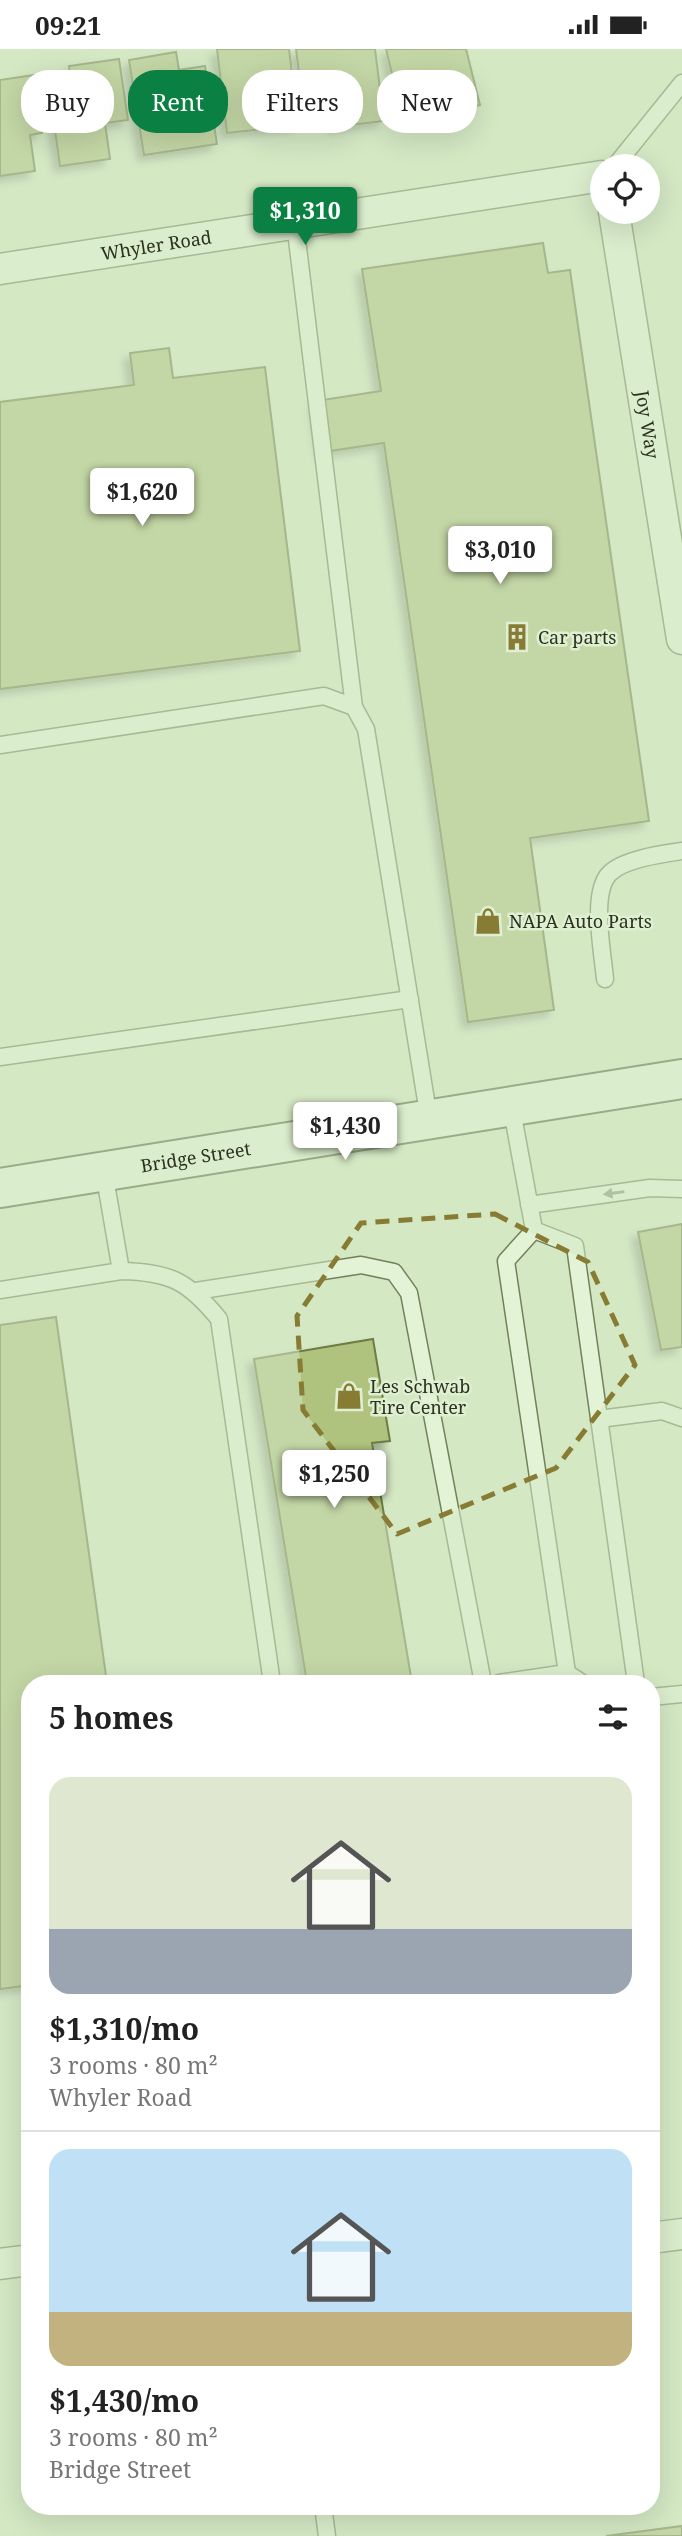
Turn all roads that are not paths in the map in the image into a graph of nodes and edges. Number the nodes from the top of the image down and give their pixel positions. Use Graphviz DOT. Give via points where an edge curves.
graph roads {
  1 [pos="682,83"];
  2 [pos="625,154"];
  3 [pos="590,178"];
  4 [pos="295,223"];
  5 [pos="616,224"];
  6 [pos="0,269"];
  7 [pos="682,639"];
  8 [pos="354,707"];
  9 [pos="0,744"];
  10 [pos="682,851"];
  11 [pos="605,979"];
  12 [pos="410,999"];
  13 [pos="0,1057"];
  14 [pos="682,1079"];
  15 [pos="511,1105"];
  16 [pos="429,1119"];
  17 [pos="104,1171"];
  18 [pos="0,1188"];
  19 [pos="682,1189"];
  20 [pos="529,1205"];
  21 [pos="534,1230"];
  22 [pos="121,1271"];
  23 [pos="0,1290"];
  24 [pos="197,1291"];
  25 [pos="682,1418"];
  26 [pos="599,1419"];
  27 [pos="567,1673"];
  28 [pos="271,1675"];
  29 [pos="481,1675"];
  30 [pos="553,1675"];
  31 [pos="570,1675"];
  32 [pos="635,1675"];
  33 [pos="682,1694"];
  34 [pos="660,1696"];
  35 [pos="682,2234"];
  36 [pos="660,2237"];
  37 [pos="21,2261"];
  38 [pos="0,2264"];
  39 [pos="324,2515"];
  40 [pos="327,2536"];
  1 -- 2 [label="lane"];
  3 -- 4 [label="street, Whyler Road"];
  4 -- 6 [label="street, Whyler Road"];
  4 -- 8 [label="lane"];
  5 -- 7 [label="street, Joy Way"];
  8 -- 9 [label="lane" via="324,696"];
  8 -- 12 [label="lane" via="366,729"];
  10 -- 11 [label="lane" via="644,857 610,873 598,894"];
  12 -- 13 [label="lane"];
  12 -- 16 [label="lane"];
  14 -- 15 [label="main road, Bridge Street"];
  15 -- 16 [label="main road, Bridge Street"];
  15 -- 20 [label="lane"];
  16 -- 17 [label="main road, Bridge Street"];
  17 -- 18 [label="main road, Bridge Street"];
  17 -- 22 [label="lane"];
  19 -- 20 [label="lane, one-way" via="650,1188"];
  20 -- 21 [label="lane"];
  21 -- 26 [label="lane" via="575,1245"];
  21 -- 27 [label="lane" via="506,1261"];
  22 -- 23 [label="lane"];
  22 -- 24 [label="lane" via="155,1272"];
  24 -- 28 [label="lane" via="219,1318"];
  24 -- 29 [label="lane" via="362,1265 394,1272 409,1293"];
  25 -- 26 [label="lane" via="662,1411"];
  26 -- 32 [label="lane"];
  27 -- 30 [label="lane"];
  27 -- 31 [label="lane"];
  33 -- 34 [label="lane"];
  35 -- 36 [label="street"];
  37 -- 38 [label="street"];
  39 -- 40 [label="lane"];
}
